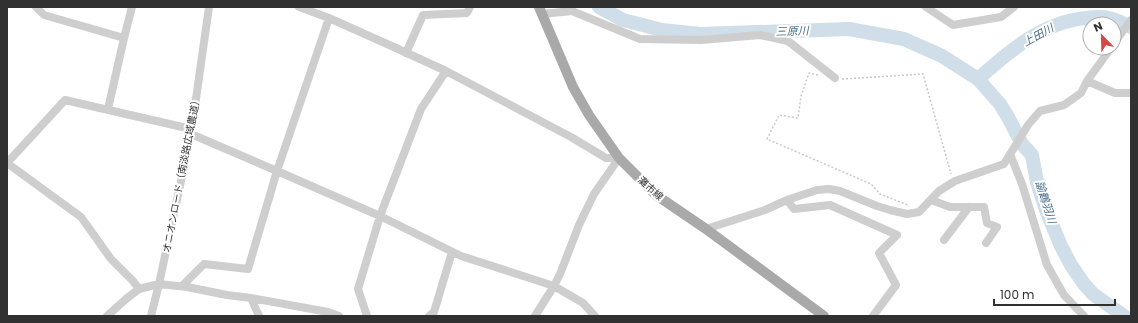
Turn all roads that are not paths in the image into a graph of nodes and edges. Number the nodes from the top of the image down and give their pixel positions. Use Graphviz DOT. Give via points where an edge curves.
graph roads {
  1 [pos="36,7"];
  2 [pos="132,7"];
  3 [pos="209,7"];
  4 [pos="299,7"];
  5 [pos="470,7"];
  6 [pos="926,7"];
  7 [pos="1014,7"];
  8 [pos="540,11"];
  9 [pos="329,18"];
  10 [pos="1131,20"];
  11 [pos="1122,32"];
  12 [pos="124,38"];
  13 [pos="406,53"];
  14 [pos="1104,56"];
  15 [pos="446,72"];
  16 [pos="835,78"];
  17 [pos="1086,81"];
  18 [pos="1131,93"];
  19 [pos="108,110"];
  20 [pos="191,131"];
  21 [pos="1010,154"];
  22 [pos="618,158"];
  23 [pos="7,163"];
  24 [pos="277,171"];
  25 [pos="787,200"];
  26 [pos="931,200"];
  27 [pos="969,206"];
  28 [pos="380,216"];
  29 [pos="706,230"];
  30 [pos="944,240"];
  31 [pos="986,243"];
  32 [pos="452,252"];
  33 [pos="159,284"];
  34 [pos="182,286"];
  35 [pos="554,286"];
  36 [pos="139,290"];
  37 [pos="251,298"];
  38 [pos="107,316"];
  39 [pos="151,316"];
  40 [pos="259,316"];
  41 [pos="339,316"];
  42 [pos="367,316"];
  43 [pos="429,316"];
  44 [pos="535,316"];
  45 [pos="595,316"];
  46 [pos="824,316"];
  47 [pos="873,316"];
  48 [pos="1084,316"];
  1 -- 12 [label="street" via="44,15"];
  2 -- 12 [label="street"];
  3 -- 20 [label="street, オニオンロード（南淡路広域農道）"];
  4 -- 9 [label="street"];
  5 -- 13 [label="street" via="467,13 423,15"];
  6 -- 7 [label="street" via="953,25 1001,17"];
  8 -- 16 [label="street" via="572,11 640,39 701,40 760,35 788,41"];
  8 -- 22 [label="main road, 灘市線" via="573,87 589,116"];
  9 -- 13 [label="street"];
  9 -- 24 [label="street"];
  10 -- 11 [label="street"];
  12 -- 19 [label="street"];
  13 -- 15 [label="street"];
  14 -- 17 [label="street"];
  15 -- 22 [label="street" via="606,158"];
  15 -- 28 [label="street" via="421,109"];
  17 -- 18 [label="street" via="1115,92"];
  17 -- 21 [label="street" via="1081,93 1064,105 1040,111"];
  19 -- 20 [label="street"];
  19 -- 23 [label="street" via="65,100"];
  20 -- 24 [label="street"];
  20 -- 33 [label="street, オニオンロード（南淡路広域農道）"];
  21 -- 26 [label="street" via="1004,164 953,182"];
  21 -- 48 [label="street" via="1047,265 1064,295"];
  22 -- 29 [label="main road, 灘市線" via="656,195"];
  22 -- 35 [label="street" via="594,194"];
  23 -- 36 [label="street" via="81,217 111,259"];
  24 -- 28 [label="street"];
  24 -- 34 [label="street" via="248,269 204,264"];
  25 -- 26 [label="street" via="817,190 829,189 907,214 919,212"];
  25 -- 29 [label="street"];
  25 -- 47 [label="street" via="794,209 830,205 897,235 879,253 896,285"];
  26 -- 27 [label="street" via="950,207"];
  27 -- 30 [label="street"];
  27 -- 31 [label="street" via="984,206 987,223 997,227"];
  28 -- 32 [label="street"];
  28 -- 42 [label="street" via="358,289"];
  29 -- 46 [label="main road, 灘市線"];
  32 -- 35 [label="street"];
  32 -- 43 [label="street" via="434,312"];
  33 -- 34 [label="street"];
  33 -- 36 [label="street"];
  33 -- 39 [label="street, オニオンロード（南淡路広域農道）"];
  34 -- 37 [label="street"];
  35 -- 44 [label="street"];
  35 -- 45 [label="street" via="583,303"];
  36 -- 38 [label="street"];
  37 -- 40 [label="street"];
  37 -- 41 [label="street"];
}
